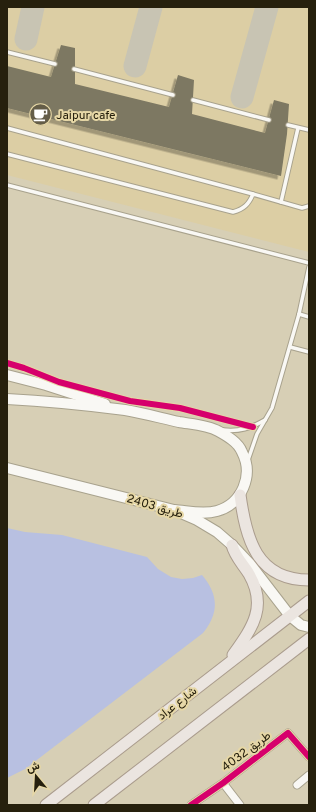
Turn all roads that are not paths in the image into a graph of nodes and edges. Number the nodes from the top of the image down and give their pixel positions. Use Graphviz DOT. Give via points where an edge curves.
graph roads {
  1 [pos="7,52"];
  2 [pos="55,64"];
  3 [pos="74,69"];
  4 [pos="173,95"];
  5 [pos="193,100"];
  6 [pos="269,120"];
  7 [pos="288,125"];
  8 [pos="7,128"];
  9 [pos="298,128"];
  10 [pos="309,130"];
  11 [pos="7,154"];
  12 [pos="7,185"];
  13 [pos="253,194"];
  14 [pos="281,202"];
  15 [pos="309,206"];
  16 [pos="309,263"];
  17 [pos="309,267"];
  18 [pos="299,314"];
  19 [pos="309,317"];
  20 [pos="290,347"];
  21 [pos="309,352"];
  22 [pos="7,375"];
  23 [pos="7,399"];
  24 [pos="126,410"];
  25 [pos="266,420"];
  26 [pos="216,430"];
  27 [pos="247,465"];
  28 [pos="7,468"];
  29 [pos="240,495"];
  30 [pos="174,510"];
  31 [pos="232,545"];
  32 [pos="309,580"];
  33 [pos="309,601"];
  34 [pos="290,616"];
  35 [pos="309,627"];
  36 [pos="309,639"];
  37 [pos="227,664"];
  38 [pos="309,757"];
  39 [pos="309,775"];
  40 [pos="223,783"];
  41 [pos="297,785"];
  42 [pos="46,805"];
  43 [pos="94,805"];
  44 [pos="190,805"];
  45 [pos="240,805"];
  1 -- 2 [label="lane"];
  3 -- 4 [label="lane"];
  5 -- 6 [label="lane"];
  7 -- 9 [label="lane"];
  8 -- 13 [label="lane"];
  9 -- 10 [label="lane"];
  9 -- 14 [label="lane"];
  11 -- 13 [label="lane" via="233,212 246,206"];
  12 -- 16 [label="lane"];
  13 -- 14 [label="lane"];
  14 -- 15 [label="lane" via="302,208"];
  17 -- 18 [label="lane"];
  18 -- 19 [label="lane"];
  18 -- 20 [label="lane"];
  20 -- 21 [label="lane"];
  20 -- 25 [label="lane"];
  22 -- 24 [label="main road"];
  23 -- 24 [label="main road"];
  24 -- 26 [label="main road"];
  25 -- 26 [label="lane" via="244,430"];
  25 -- 27 [label="lane" via="254,442"];
  26 -- 27 [label="main road" via="235,441"];
  27 -- 29 [label="main road" via="246,482"];
  28 -- 30 [label="main road, طريق 2403"];
  29 -- 30 [label="main road" via="217,511 201,513"];
  29 -- 32 [label="main road" via="246,530 259,558 277,573 288,578"];
  30 -- 31 [label="main road, طريق 2403" via="217,532"];
  31 -- 34 [label="main road, طريق 2403"];
  31 -- 37 [label="main road" via="235,555 254,585 257,614 253,626"];
  33 -- 34 [label="main road, شارع عراد"];
  34 -- 35 [label="main road, طريق 2403"];
  34 -- 37 [label="main road, شارع عراد"];
  36 -- 43 [label="main road"];
  37 -- 42 [label="main road, شارع عراد"];
  38 -- 40 [label="street, طريق 4032" via="288,733"];
  39 -- 41 [label="street"];
  40 -- 44 [label="street, طريق 4032"];
  40 -- 45 [label="street, طريق 4032"];
}
